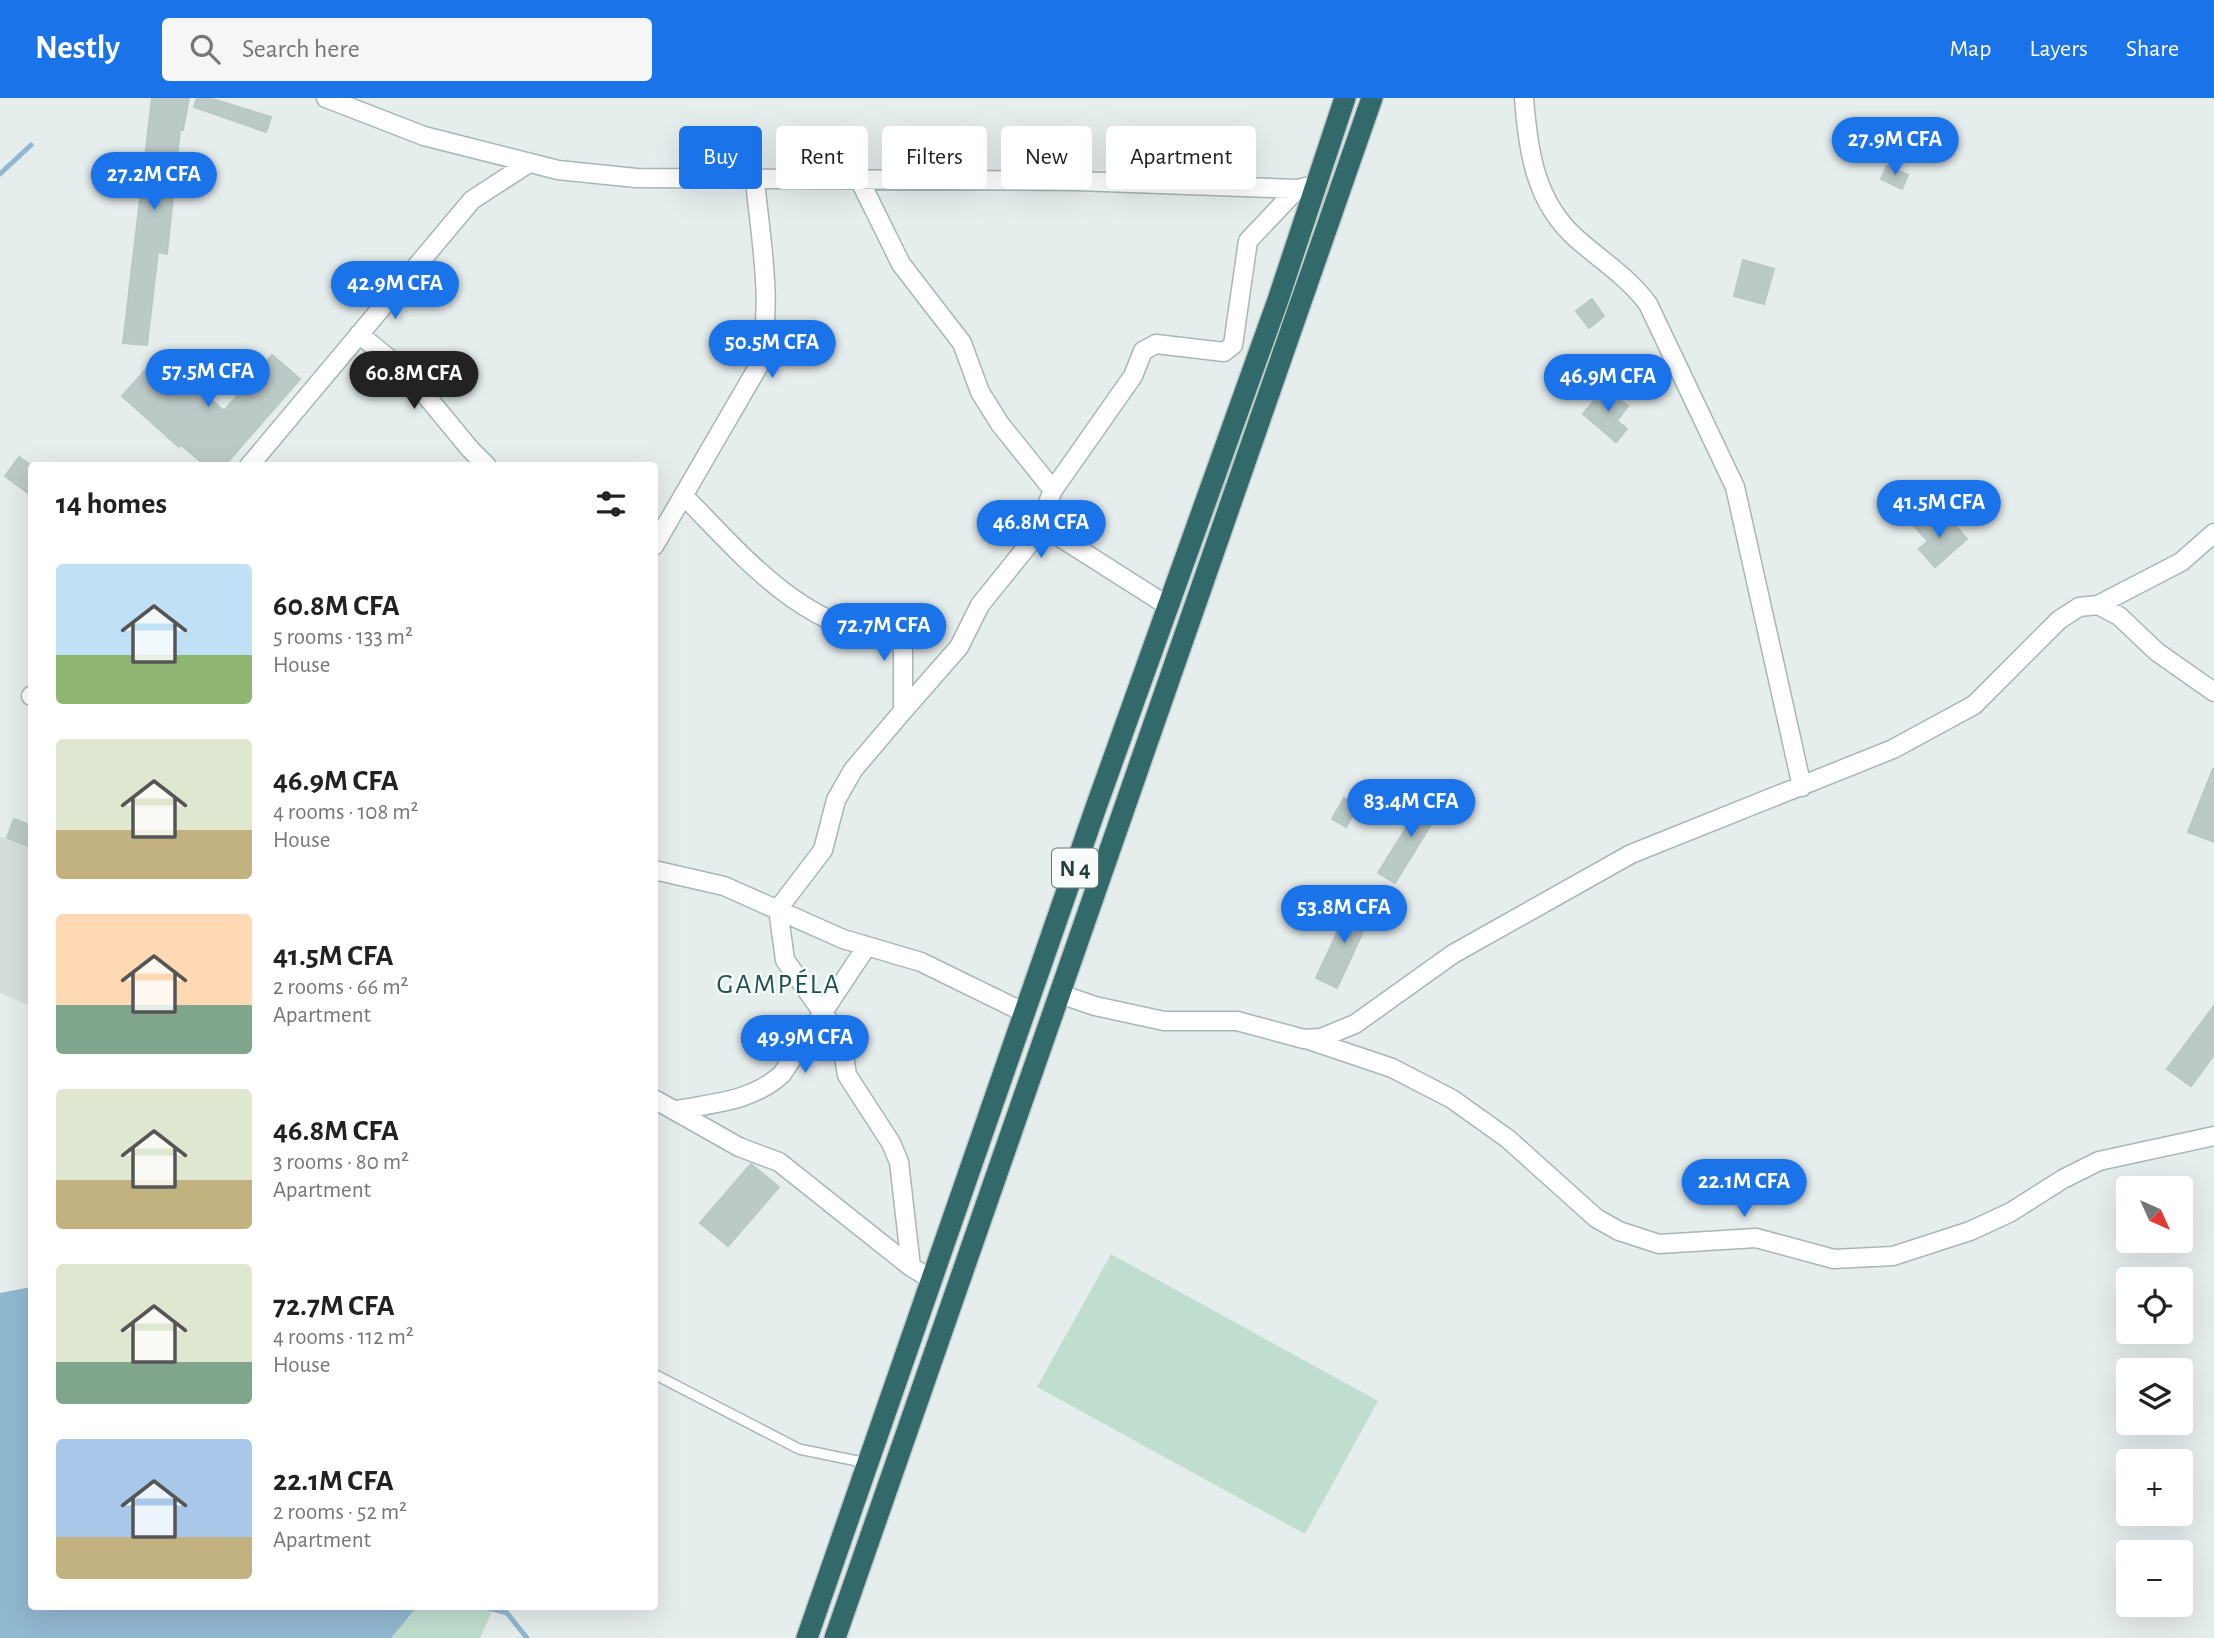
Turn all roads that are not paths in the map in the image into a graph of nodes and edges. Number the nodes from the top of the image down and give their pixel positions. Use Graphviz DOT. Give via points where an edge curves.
graph roads {
  1 [pos="326,98"];
  2 [pos="1345,98"];
  3 [pos="1372,98"];
  4 [pos="1524,98"];
  5 [pos="529,163"];
  6 [pos="679,179"];
  7 [pos="868,181"];
  8 [pos="1306,187"];
  9 [pos="756,189"];
  10 [pos="864,189"];
  11 [pos="359,334"];
  12 [pos="259,461"];
  13 [pos="483,462"];
  14 [pos="1053,490"];
  15 [pos="684,496"];
  16 [pos="1039,524"];
  17 [pos="2214,533"];
  18 [pos="658,539"];
  19 [pos="2098,605"];
  20 [pos="1168,606"];
  21 [pos="2214,692"];
  22 [pos="903,711"];
  23 [pos="1802,787"];
  24 [pos="658,871"];
  25 [pos="778,909"];
  26 [pos="867,947"];
  27 [pos="1060,994"];
  28 [pos="823,1012"];
  29 [pos="1025,1013"];
  30 [pos="1304,1039"];
  31 [pos="658,1100"];
  32 [pos="677,1110"];
  33 [pos="2214,1136"];
  34 [pos="911,1268"];
  35 [pos="933,1280"];
  36 [pos="658,1376"];
  37 [pos="867,1463"];
  38 [pos="807,1638"];
  39 [pos="835,1638"];
  1 -- 5 [label="street" via="424,136"];
  2 -- 8 [label="highway, N 4"];
  3 -- 27 [label="highway, N 4"];
  4 -- 23 [label="street" via="1528,151 1548,204 1575,238 1633,283 1648,304 1735,487"];
  5 -- 6 [label="street" via="558,170"];
  5 -- 11 [label="street" via="472,200"];
  7 -- 8 [label="street"];
  8 -- 14 [label="street" via="1248,241 1233,345 1224,352 1156,344 1143,351 1133,376"];
  8 -- 20 [label="highway, N 4" via="1278,300"];
  9 -- 15 [label="street" via="768,310 766,335 758,367"];
  10 -- 14 [label="street" via="901,264 962,343 980,392 1000,424"];
  11 -- 12 [label="street"];
  11 -- 13 [label="street" via="409,375"];
  14 -- 16 [label="street"];
  15 -- 18 [label="street"];
  15 -- 22 [label="street" via="757,571 813,611 852,630 898,636 903,644"];
  16 -- 20 [label="street"];
  16 -- 22 [label="street" via="1034,538 981,605 959,647"];
  17 -- 19 [label="street" via="2181,562"];
  19 -- 21 [label="street" via="2119,616 2157,652"];
  19 -- 23 [label="street" via="2079,607 2059,620 1973,705 1893,749"];
  20 -- 29 [label="highway, N 4"];
  22 -- 25 [label="street" via="853,770 836,800 823,850"];
  23 -- 30 [label="street" via="1598,870 1452,954 1355,1024 1321,1038"];
  24 -- 25 [label="street" via="724,886"];
  25 -- 26 [label="street"];
  25 -- 28 [label="street" via="785,960"];
  26 -- 28 [label="street"];
  26 -- 29 [label="street" via="921,962"];
  27 -- 30 [label="street" via="1164,1021 1237,1021"];
  27 -- 39 [label="highway, N 4"];
  28 -- 32 [label="street" via="782,1074 767,1088 745,1097"];
  28 -- 34 [label="street" via="841,1038 847,1075 899,1162"];
  29 -- 35 [label="highway, N 4"];
  30 -- 33 [label="street" via="1392,1068 1452,1099 1508,1139 1595,1218 1659,1244 1756,1238 1834,1259 1893,1256 1970,1231 2099,1161"];
  31 -- 32 [label="street"];
  32 -- 34 [label="street" via="739,1147 779,1162"];
  34 -- 35 [label="street"];
  35 -- 37 [label="highway, N 4"];
  36 -- 37 [label="lane" via="799,1450"];
  37 -- 38 [label="highway, N 4"];
}
